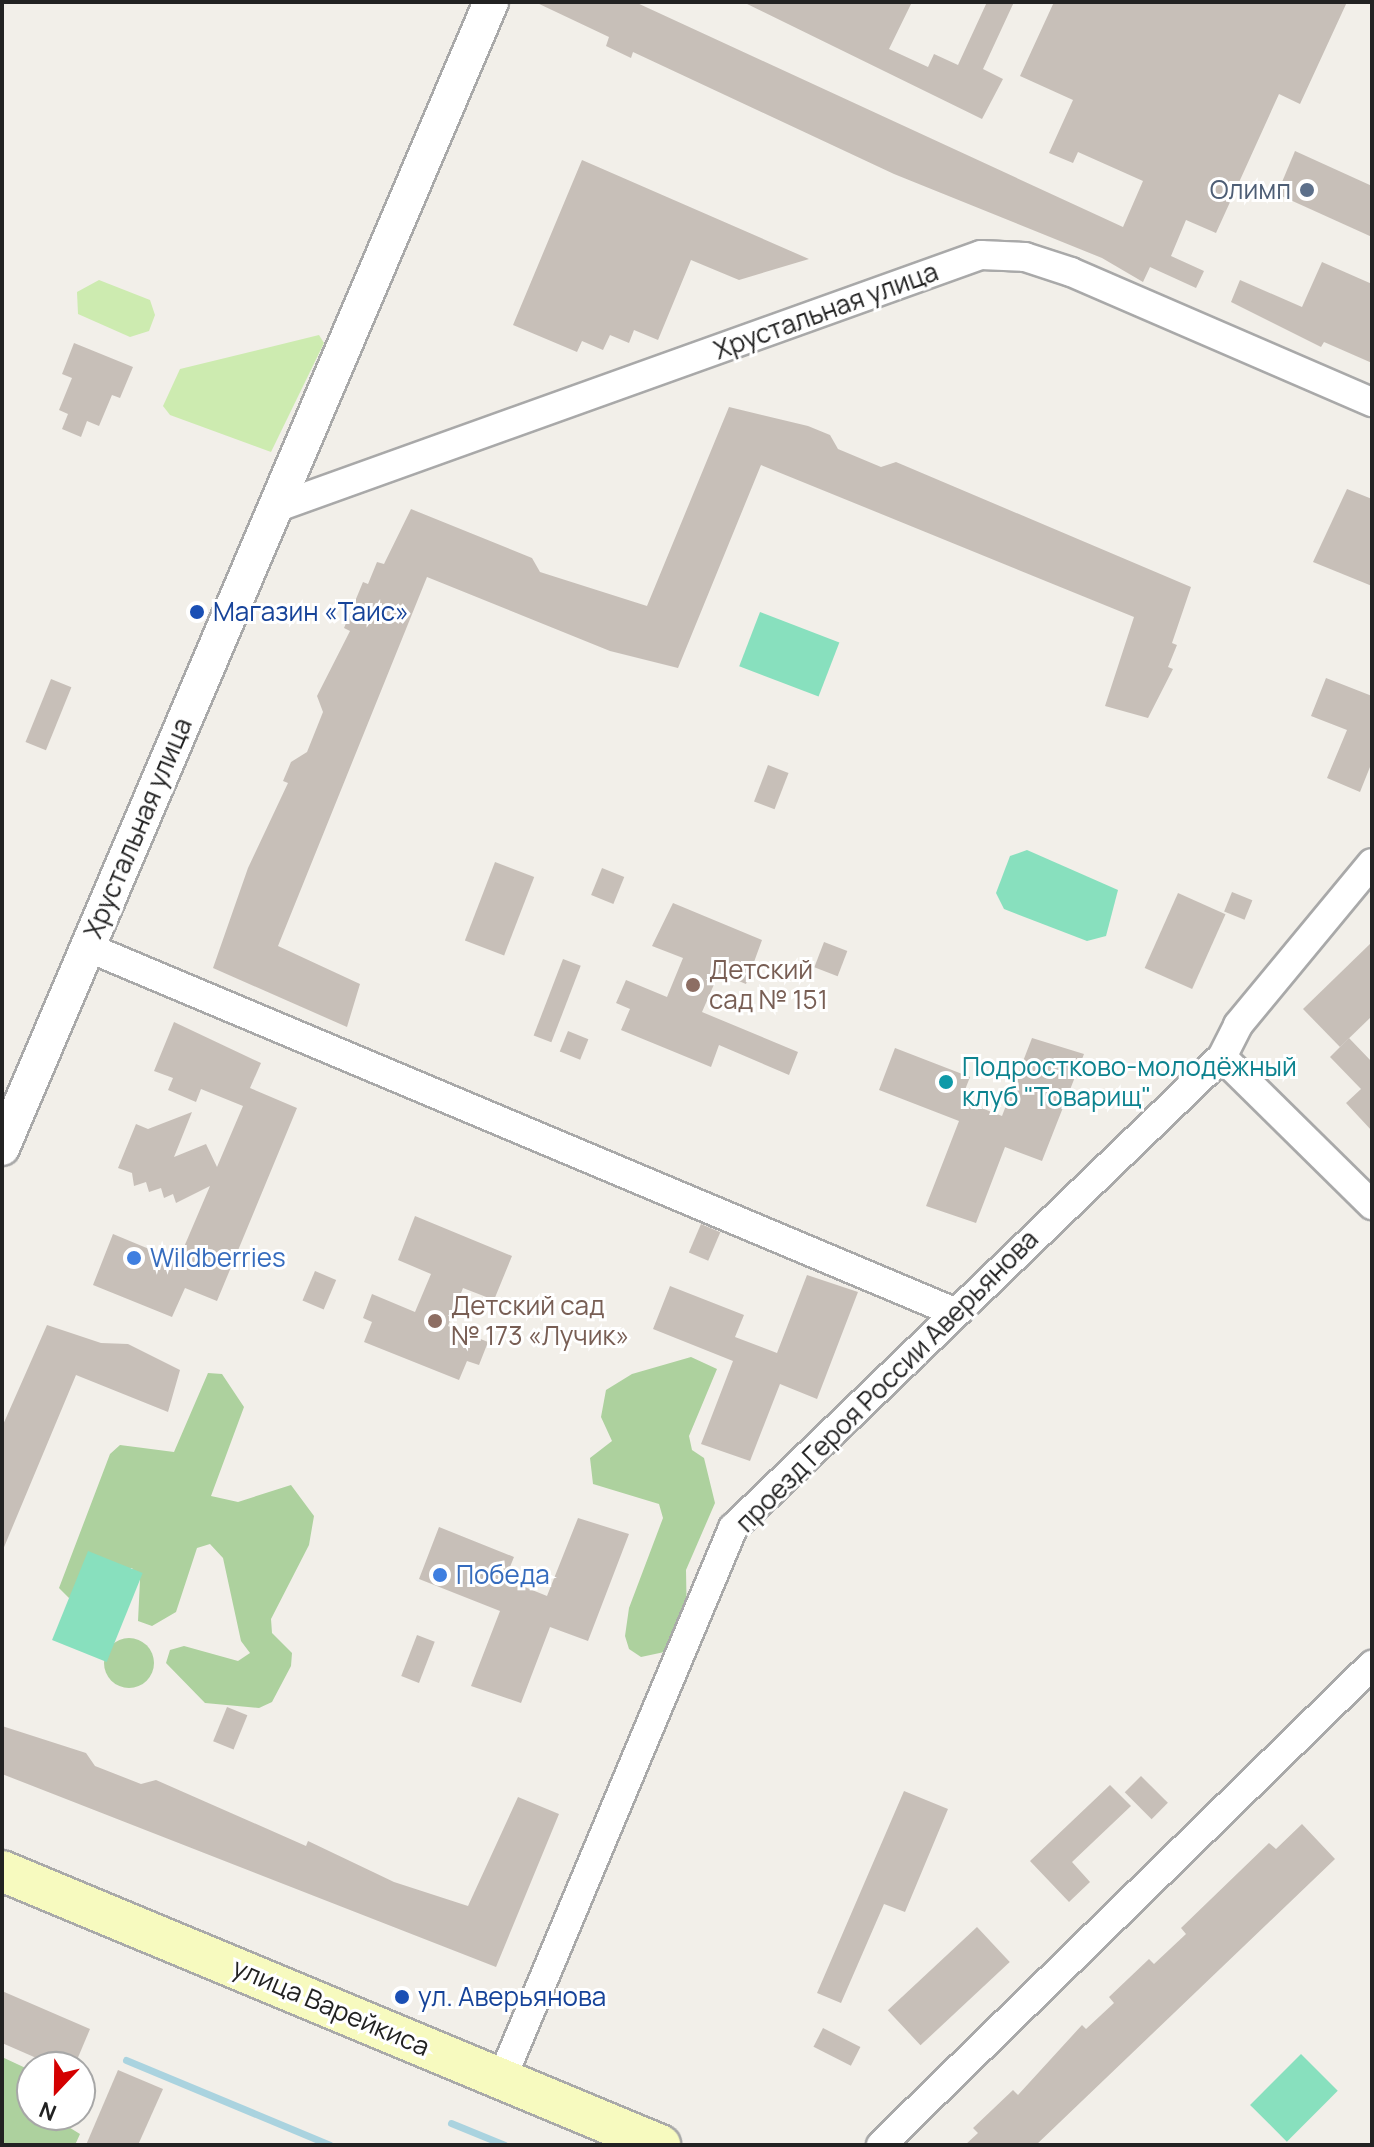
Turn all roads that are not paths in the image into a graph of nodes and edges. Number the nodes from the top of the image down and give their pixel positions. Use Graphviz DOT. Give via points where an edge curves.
graph roads {
  1 [pos="491,2"];
  2 [pos="1372,402"];
  3 [pos="275,508"];
  4 [pos="1372,863"];
  5 [pos="87,947"];
  6 [pos="1222,1057"];
  7 [pos="2,1148"];
  8 [pos="1372,1205"];
  9 [pos="954,1312"];
  10 [pos="1372,1665"];
  11 [pos="2,1871"];
  12 [pos="502,2078"];
  13 [pos="660,2145"];
  14 [pos="881,2145"];
  1 -- 3 [label="street, Хрустальная улица"];
  2 -- 3 [label="street, Хрустальная улица" via="1071,272 1025,257 981,255"];
  3 -- 5 [label="street, Хрустальная улица"];
  4 -- 6 [label="street, проезд Героя России Аверьянова" via="1238,1025"];
  5 -- 7 [label="street, Хрустальная улица"];
  5 -- 9 [label="street"];
  6 -- 8 [label="street"];
  6 -- 9 [label="street, проезд Героя России Аверьянова"];
  9 -- 12 [label="street, проезд Героя России Аверьянова" via="733,1528"];
  10 -- 14 [label="street"];
  11 -- 12 [label="main road, улица Варейкиса"];
  12 -- 13 [label="main road, улица Варейкиса"];
}
